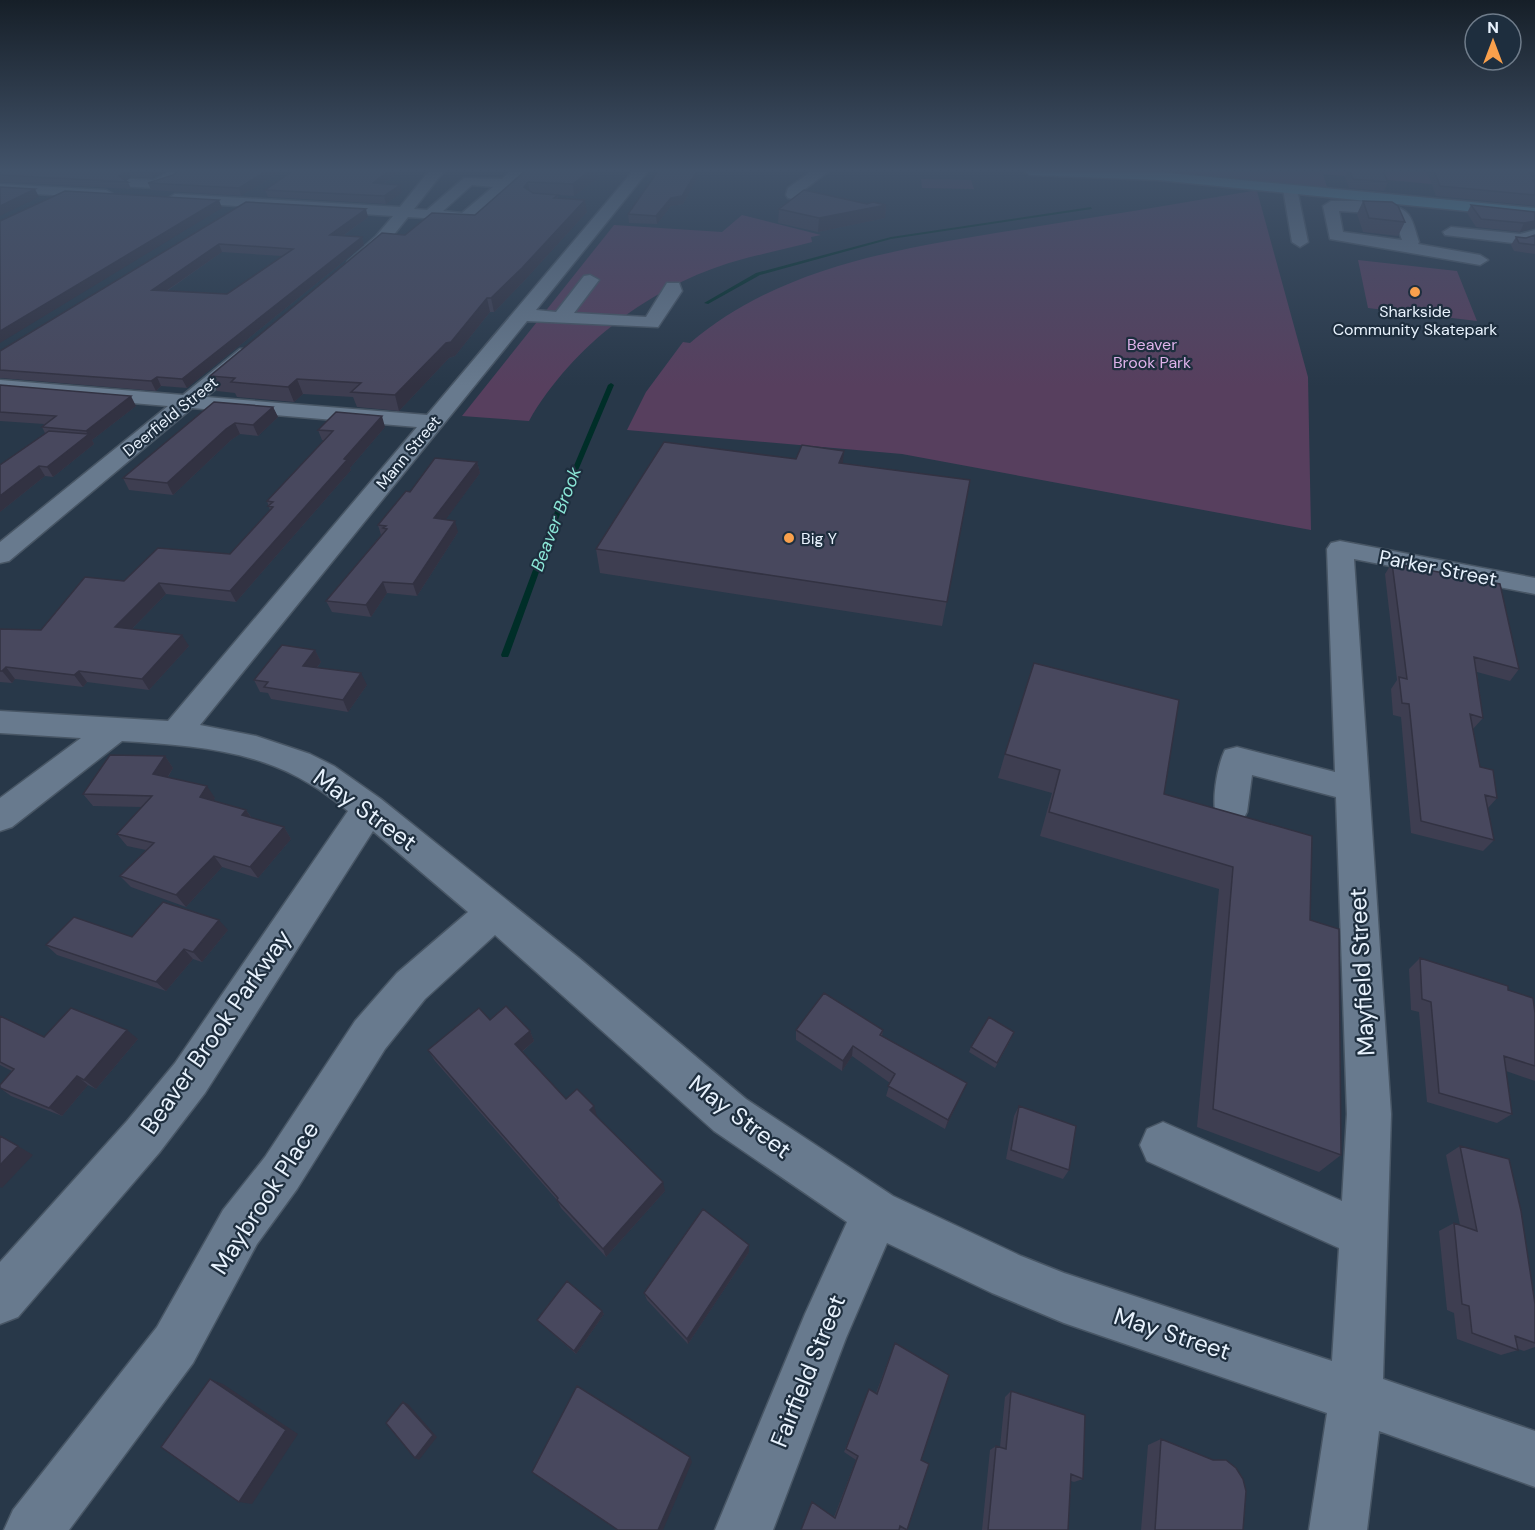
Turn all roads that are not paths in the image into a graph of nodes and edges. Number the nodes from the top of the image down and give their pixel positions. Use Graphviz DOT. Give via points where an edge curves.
graph roads {
  1 [pos="379,242"];
  2 [pos="581,242"];
  3 [pos="1377,242"];
  4 [pos="1410,242"];
  5 [pos="1400,246"];
  6 [pos="1480,260"];
  7 [pos="342,276"];
  8 [pos="552,277"];
  9 [pos="673,287"];
  10 [pos="520,315"];
  11 [pos="561,317"];
  12 [pos="261,342"];
  13 [pos="0,386"];
  14 [pos="188,402"];
  15 [pos="433,422"];
  16 [pos="1340,549"];
  17 [pos="0,555"];
  18 [pos="1535,586"];
  19 [pos="0,722"];
  20 [pos="117,728"];
  21 [pos="176,733"];
  22 [pos="1353,789"];
  23 [pos="369,808"];
  24 [pos="1230,812"];
  25 [pos="0,817"];
  26 [pos="495,912"];
  27 [pos="1163,1145"];
  28 [pos="876,1214"];
  29 [pos="1364,1235"];
  30 [pos="0,1299"];
  31 [pos="1356,1396"];
  32 [pos="1535,1459"];
  33 [pos="33,1530"];
  34 [pos="744,1530"];
  35 [pos="1338,1530"];
  1 -- 7 [label="street"];
  2 -- 8 [label="street, Mann Street"];
  3 -- 5 [label="street"];
  4 -- 5 [label="street"];
  5 -- 6 [label="street"];
  8 -- 10 [label="street, Mann Street"];
  8 -- 11 [label="street" via="591,280"];
  9 -- 11 [label="street" via="651,323"];
  10 -- 11 [label="street"];
  10 -- 15 [label="street, Mann Street"];
  12 -- 14 [label="street, Deerfield Street"];
  13 -- 14 [label="street"];
  14 -- 15 [label="street"];
  14 -- 17 [label="street, Deerfield Street"];
  15 -- 21 [label="street, Mann Street"];
  16 -- 18 [label="street, Parker Street"];
  16 -- 22 [label="street, Mayfield Street"];
  19 -- 20 [label="street, May Street"];
  20 -- 21 [label="street, May Street"];
  20 -- 25 [label="street"];
  21 -- 23 [label="street, May Street" via="245,744 273,753 322,775"];
  22 -- 24 [label="street" via="1238,759"];
  22 -- 29 [label="street, Mayfield Street" via="1369,1114"];
  23 -- 26 [label="street, May Street"];
  23 -- 30 [label="street, Beaver Brook Parkway" via="190,1078"];
  26 -- 28 [label="street, May Street" via="730,1115"];
  26 -- 33 [label="street, Maybrook Place" via="411,986 370,1035 281,1173 240,1227 175,1345"];
  27 -- 29 [label="street"];
  28 -- 31 [label="street, May Street" via="1064,1298"];
  28 -- 34 [label="street, Fairfield Street" via="823,1332"];
  29 -- 31 [label="street, Mayfield Street"];
  31 -- 32 [label="street, May Street"];
  31 -- 35 [label="street, Mayfield Street"];
}
